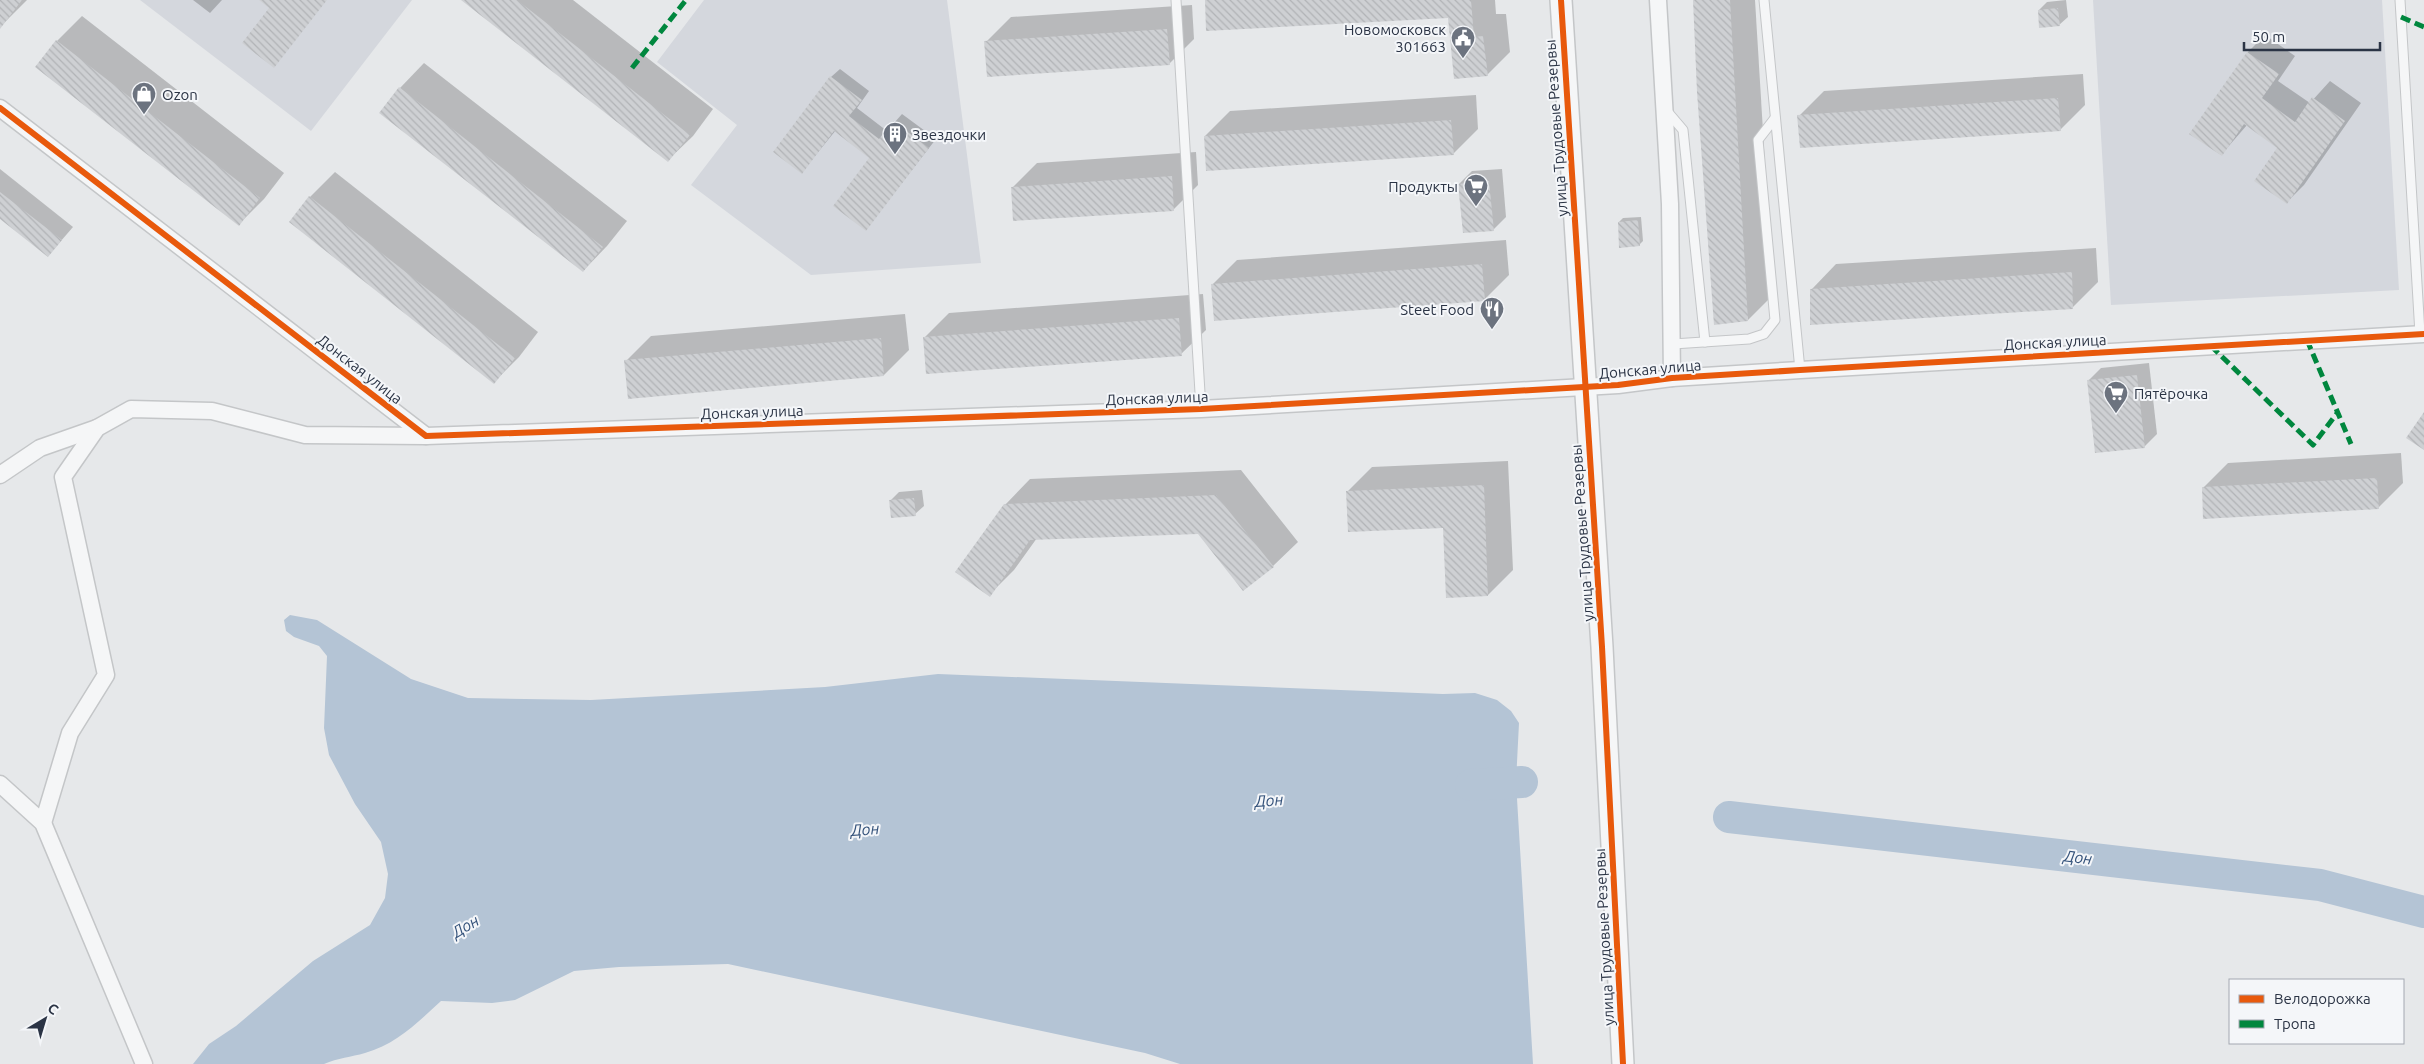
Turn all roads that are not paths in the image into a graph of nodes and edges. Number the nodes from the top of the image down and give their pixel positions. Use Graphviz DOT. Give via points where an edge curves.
graph roads {
  1 [pos="1176,0"];
  2 [pos="1561,0"];
  3 [pos="1658,0"];
  4 [pos="1764,0"];
  5 [pos="2400,0"];
  6 [pos="0,108"];
  7 [pos="1664,108"];
  8 [pos="1774,118"];
  9 [pos="2422,334"];
  10 [pos="1706,342"];
  11 [pos="1673,344"];
  12 [pos="1800,370"];
  13 [pos="1672,378"];
  14 [pos="1585,387"];
  15 [pos="1201,409"];
  16 [pos="97,428"];
  17 [pos="426,436"];
  18 [pos="0,475"];
  19 [pos="0,784"];
  20 [pos="43,823"];
  21 [pos="144,1064"];
  22 [pos="1623,1064"];
  1 -- 15 [label="lane"];
  2 -- 14 [label="street, улица Трудовые Резервы"];
  3 -- 7 [label="street"];
  4 -- 8 [label="lane"];
  5 -- 9 [label="lane"];
  6 -- 17 [label="street, Донская улица"];
  7 -- 10 [label="lane" via="1683,130"];
  7 -- 11 [label="street"];
  8 -- 10 [label="lane" via="1758,140 1775,320 1764,334 1749,340"];
  8 -- 12 [label="lane"];
  9 -- 12 [label="street, Донская улица"];
  10 -- 11 [label="lane"];
  11 -- 13 [label="street"];
  12 -- 13 [label="street, Донская улица"];
  13 -- 14 [label="street, Донская улица"];
  14 -- 15 [label="street, Донская улица"];
  14 -- 22 [label="street, улица Трудовые Резервы"];
  15 -- 17 [label="street, Донская улица"];
  16 -- 17 [label="street" via="131,409 212,411 305,435"];
  16 -- 18 [label="street" via="40,448"];
  16 -- 20 [label="street" via="62,477 106,675 70,733"];
  19 -- 20 [label="street"];
  20 -- 21 [label="street"];
}
